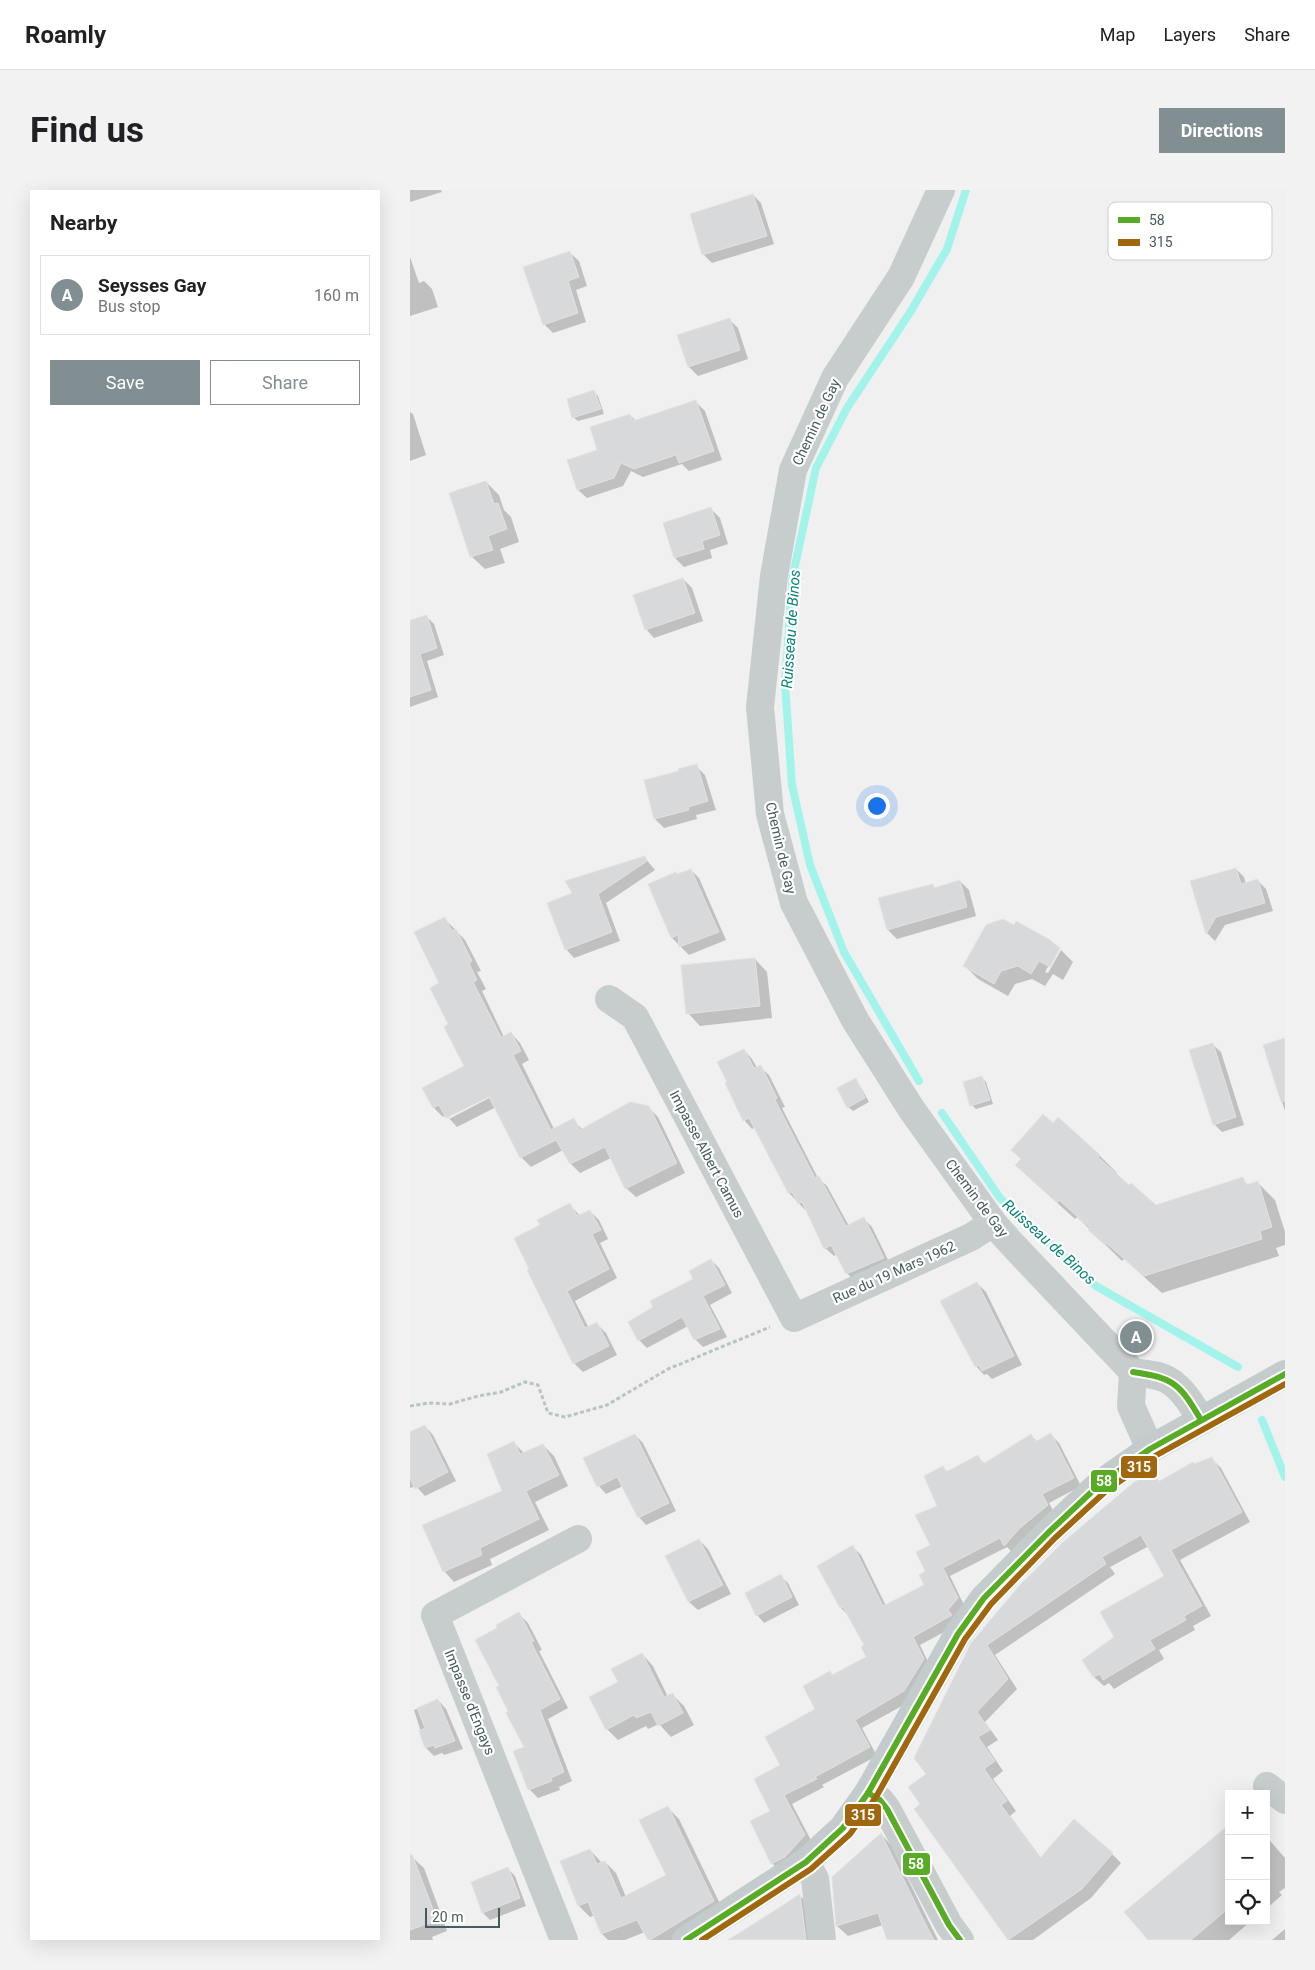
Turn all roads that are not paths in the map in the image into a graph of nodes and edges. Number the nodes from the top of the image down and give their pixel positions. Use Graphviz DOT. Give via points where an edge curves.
graph roads {
  1 [pos="940,190"];
  2 [pos="609,999"];
  3 [pos="993,1223"];
  4 [pos="794,1318"];
  5 [pos="1133,1372"];
  6 [pos="1285,1374"];
  7 [pos="1201,1420"];
  8 [pos="1150,1449"];
  9 [pos="578,1540"];
  10 [pos="868,1793"];
  11 [pos="806,1862"];
  12 [pos="564,1940"];
  13 [pos="686,1940"];
  14 [pos="822,1940"];
  15 [pos="960,1940"];
  1 -- 3 [label="street, Chemin de Gay" via="901,277 835,378 793,470 774,576 760,707 770,814 794,903 855,1020 912,1110"];
  2 -- 4 [label="street, Impasse Albert Camus" via="635,1018"];
  3 -- 4 [label="street, Rue du 19 Mars 1962" via="971,1237"];
  3 -- 5 [label="street, Chemin de Gay"];
  5 -- 7 [label="street" via="1168,1380 1191,1402"];
  5 -- 8 [label="street" via="1131,1406"];
  6 -- 7 [label="main road"];
  7 -- 8 [label="main road"];
  8 -- 10 [label="main road" via="1100,1484 984,1598 958,1634"];
  9 -- 12 [label="street, Impasse d'Engays" via="435,1615"];
  10 -- 11 [label="main road" via="843,1828"];
  10 -- 15 [label="street" via="887,1808"];
  11 -- 13 [label="main road"];
  11 -- 14 [label="street" via="815,1879"];
}
